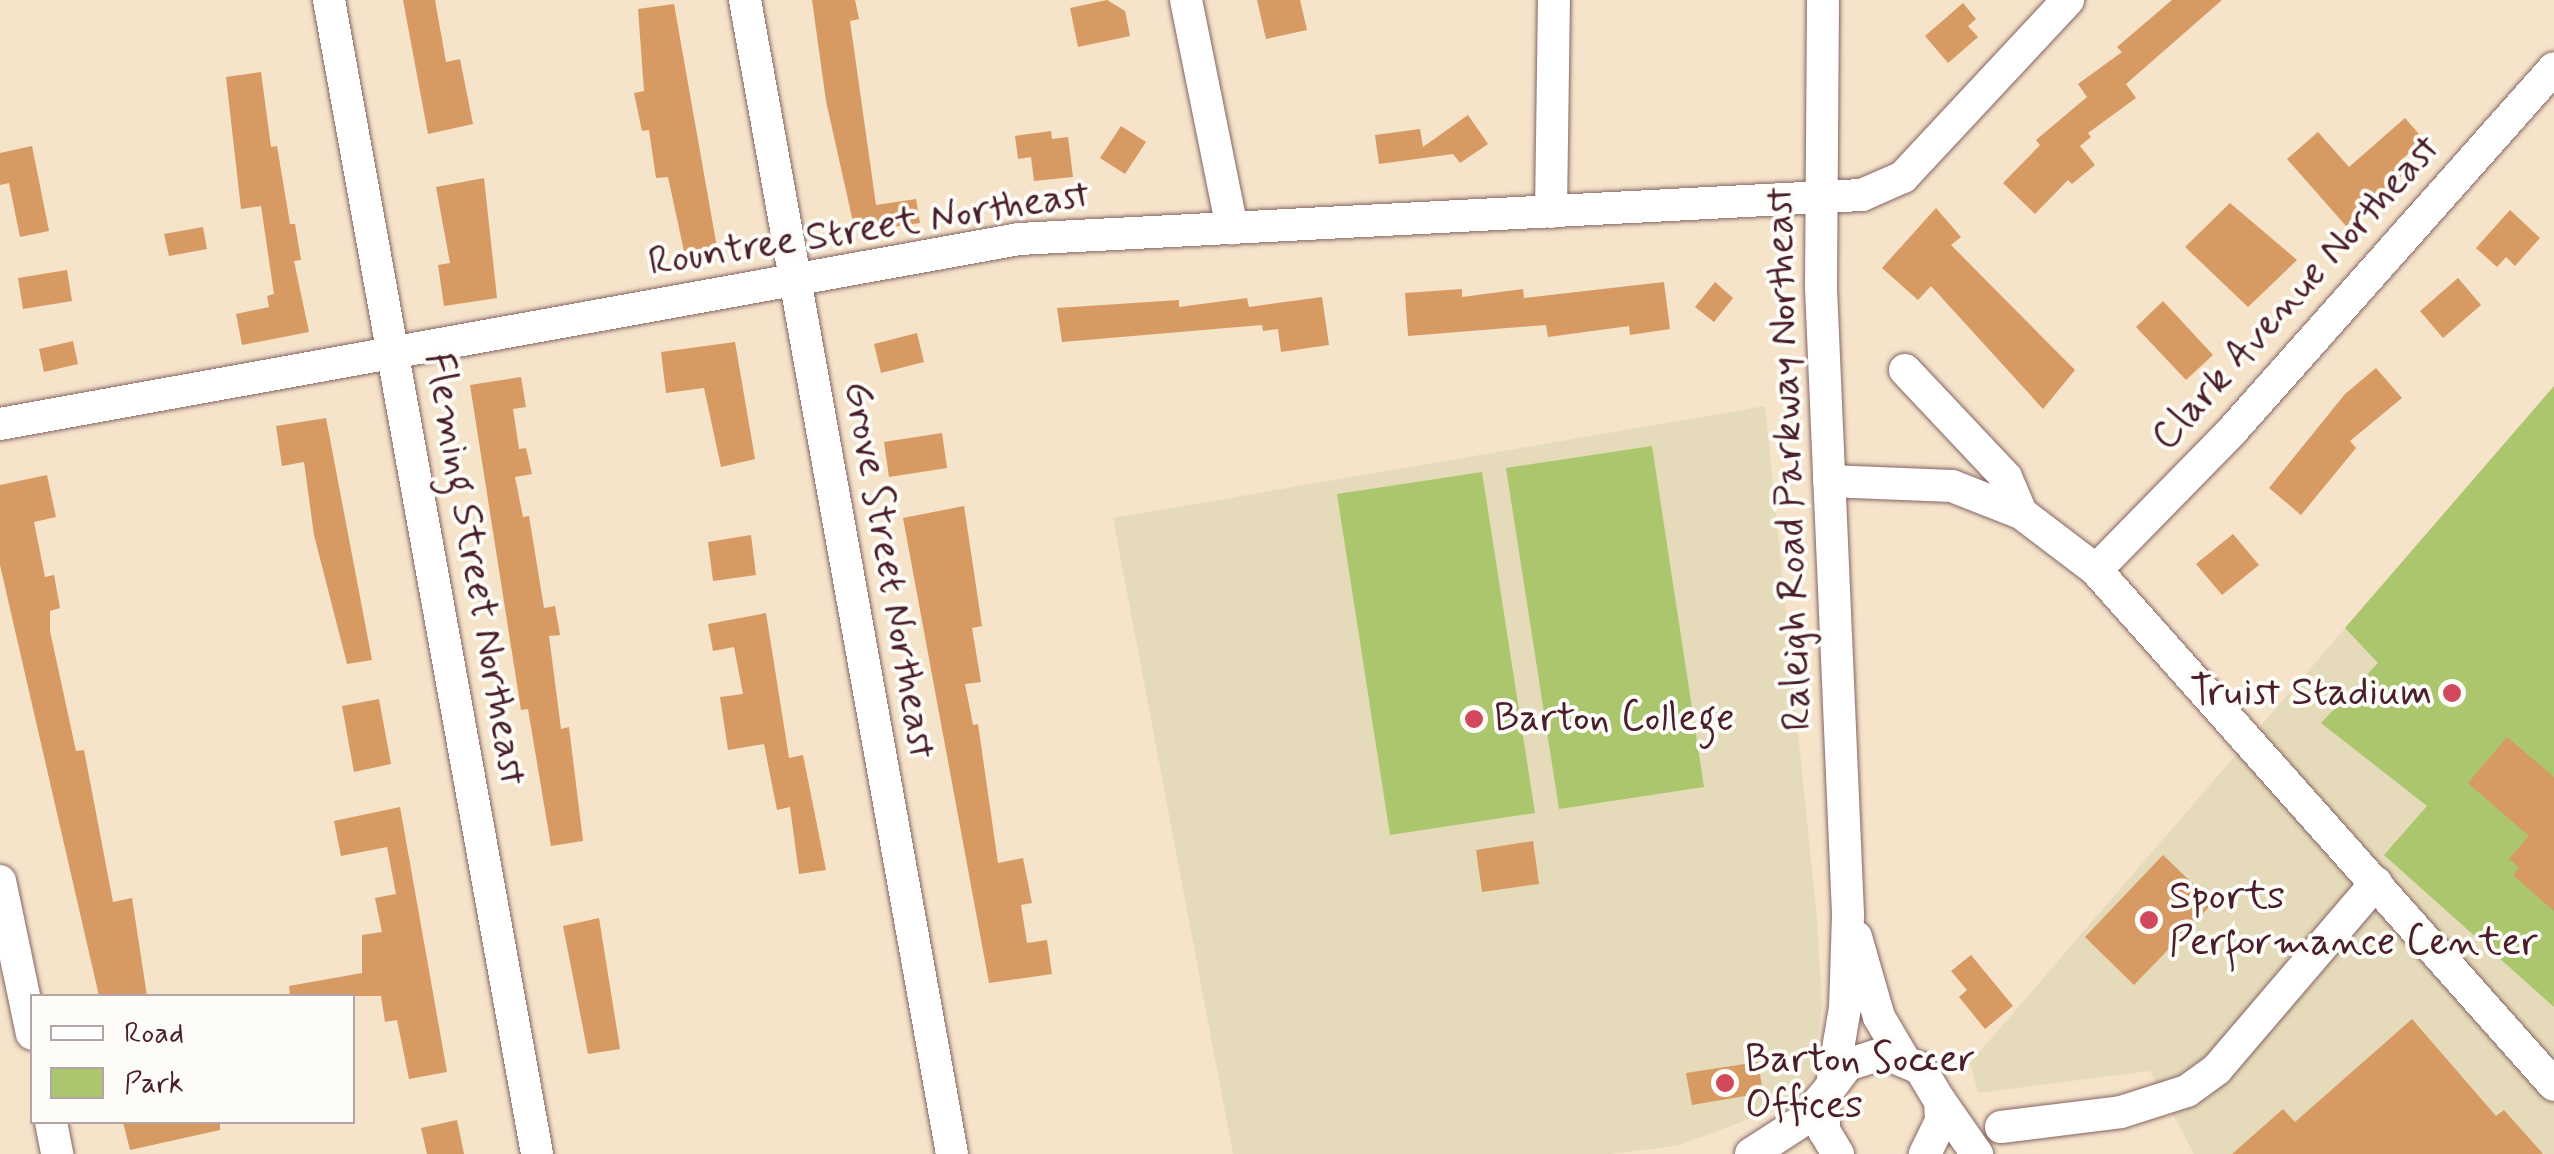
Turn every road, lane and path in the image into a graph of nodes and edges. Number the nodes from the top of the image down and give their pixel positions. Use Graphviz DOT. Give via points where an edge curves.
graph roads {
  1 [pos="328,0"];
  2 [pos="744,0"];
  3 [pos="1186,0"];
  4 [pos="1554,0"];
  5 [pos="1823,0"];
  6 [pos="2068,0"];
  7 [pos="2554,68"];
  8 [pos="1820,198"];
  9 [pos="1551,212"];
  10 [pos="1232,228"];
  11 [pos="794,280"];
  12 [pos="392,353"];
  13 [pos="1906,370"];
  14 [pos="0,424"];
  15 [pos="1828,482"];
  16 [pos="2021,514"];
  17 [pos="2096,570"];
  18 [pos="0,881"];
  19 [pos="2376,884"];
  20 [pos="1848,915"];
  21 [pos="30,1024"];
  22 [pos="1903,1058"];
  23 [pos="2554,1085"];
  24 [pos="1828,1087"];
  25 [pos="1940,1102"];
  26 [pos="50,1124"];
  27 [pos="2001,1127"];
  28 [pos="57,1154"];
  29 [pos="537,1154"];
  30 [pos="952,1154"];
  31 [pos="1750,1154"];
  32 [pos="1838,1154"];
  33 [pos="1925,1154"];
  34 [pos="1977,1154"];
  1 -- 12 [label="street, Fleming Street Northeast"];
  2 -- 11 [label="street, Grove Street Northeast"];
  3 -- 10 [label="street"];
  4 -- 9 [label="street"];
  5 -- 8 [label="street, Raleigh Road Parkway Northeast"];
  6 -- 8 [label="street, Rountree Street Northeast" via="1904,177 1862,195"];
  7 -- 17 [label="street, Clark Avenue Northeast" via="2232,431"];
  8 -- 9 [label="street, Rountree Street Northeast"];
  8 -- 15 [label="street, Raleigh Road Parkway Northeast"];
  9 -- 10 [label="street, Rountree Street Northeast"];
  10 -- 11 [label="street, Rountree Street Northeast" via="1018,239"];
  11 -- 12 [label="street, Rountree Street Northeast"];
  11 -- 30 [label="street, Grove Street Northeast"];
  12 -- 14 [label="street, Rountree Street Northeast"];
  12 -- 29 [label="street, Fleming Street Northeast"];
  13 -- 16 [label="street" via="2006,476"];
  15 -- 16 [label="street" via="1952,486"];
  15 -- 20 [label="street, Raleigh Road Parkway Northeast"];
  16 -- 17 [label="street"];
  17 -- 19 [label="street"];
  18 -- 21 [label="street"];
  19 -- 23 [label="street"];
  19 -- 27 [label="street" via="2217,1069 2187,1091 2120,1112"];
  20 -- 22 [label="street, Raleigh Road Parkway Northeast" via="1879,1017"];
  20 -- 24 [label="street, Raleigh Road Parkway Northeast" via="1845,1008"];
  22 -- 24 [label="street" via="1864,1056"];
  22 -- 25 [label="street, Raleigh Road Parkway Northeast" via="1920,1068"];
  24 -- 31 [label="street" via="1802,1121"];
  24 -- 32 [label="street, Raleigh Road Parkway Northeast" via="1824,1131"];
  25 -- 33 [label="street" via="1940,1122"];
  25 -- 34 [label="street, Raleigh Road Parkway Northeast"];
  26 -- 28 [label="street"];
}
